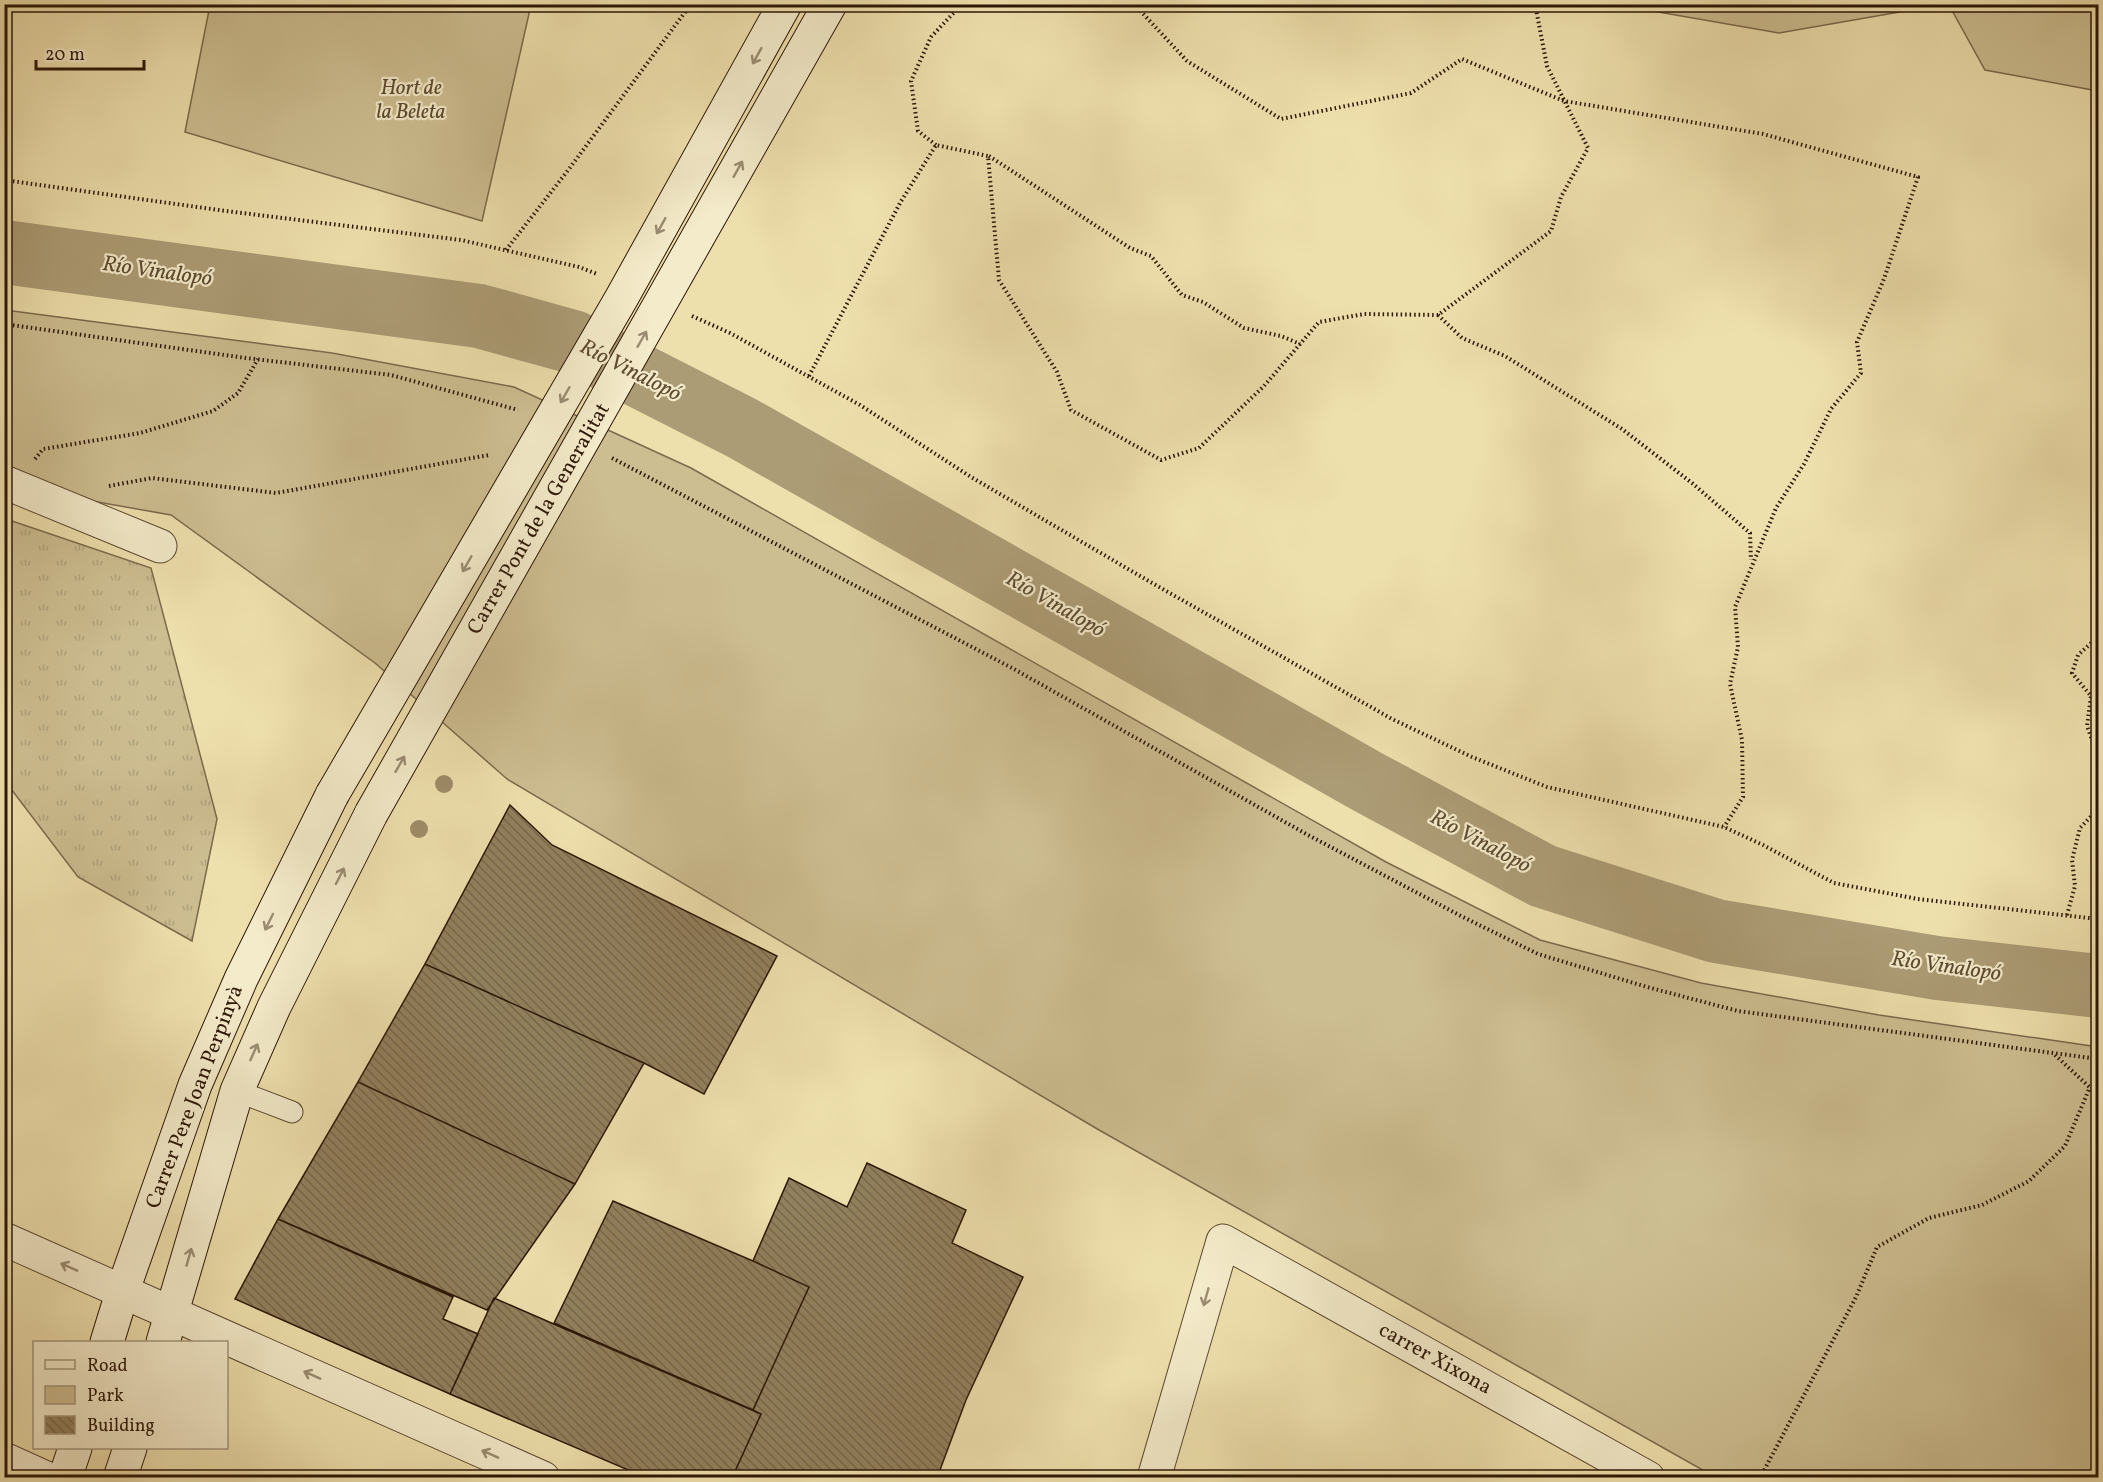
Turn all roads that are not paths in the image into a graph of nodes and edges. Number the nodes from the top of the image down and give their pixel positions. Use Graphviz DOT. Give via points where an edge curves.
graph roads {
  1 [pos="785,4"];
  2 [pos="830,4"];
  3 [pos="18,473"];
  4 [pos="160,546"];
  5 [pos="332,795"];
  6 [pos="371,814"];
  7 [pos="237,1091"];
  8 [pos="292,1112"];
  9 [pos="4,1239"];
  10 [pos="123,1290"];
  11 [pos="168,1328"];
  12 [pos="107,1341"];
  13 [pos="200,1341"];
  14 [pos="228,1352"];
  15 [pos="75,1449"];
  16 [pos="130,1449"];
  17 [pos="4,1459"];
  18 [pos="46,1478"];
  19 [pos="64,1478"];
  20 [pos="120,1478"];
  21 [pos="543,1478"];
  22 [pos="1154,1478"];
  23 [pos="1648,1478"];
  1 -- 5 [label="main road, Carrer Pont de la Generalitat, one-way, bridge" via="604,329"];
  6 -- 2 [label="main road, Carrer Pont de la Generalitat, one-way, bridge"];
  3 -- 4 [label="main road"];
  5 -- 10 [label="main road, Carrer Pere Joan Perpinyà, one-way" via="241,979 195,1085"];
  7 -- 6 [label="main road, Carrer Pere Joan Perpinyà, one-way" via="274,1007"];
  7 -- 8 [label="lane"];
  11 -- 7 [label="main road, Carrer Pere Joan Perpinyà, one-way"];
  10 -- 9 [label="main road, one-way"];
  10 -- 11 [label="main road"];
  10 -- 12 [label="main road, Carrer Pere Joan Perpinyà"];
  13 -- 11 [label="main road, one-way"];
  21 -- 14 [label="main road, one-way"];
  15 -- 19 [label="main road"];
  16 -- 20 [label="main road"];
  17 -- 18 [label="main road"];
  23 -- 22 [label="main road, carrer Xixona, one-way" via="1222,1241"];
}
